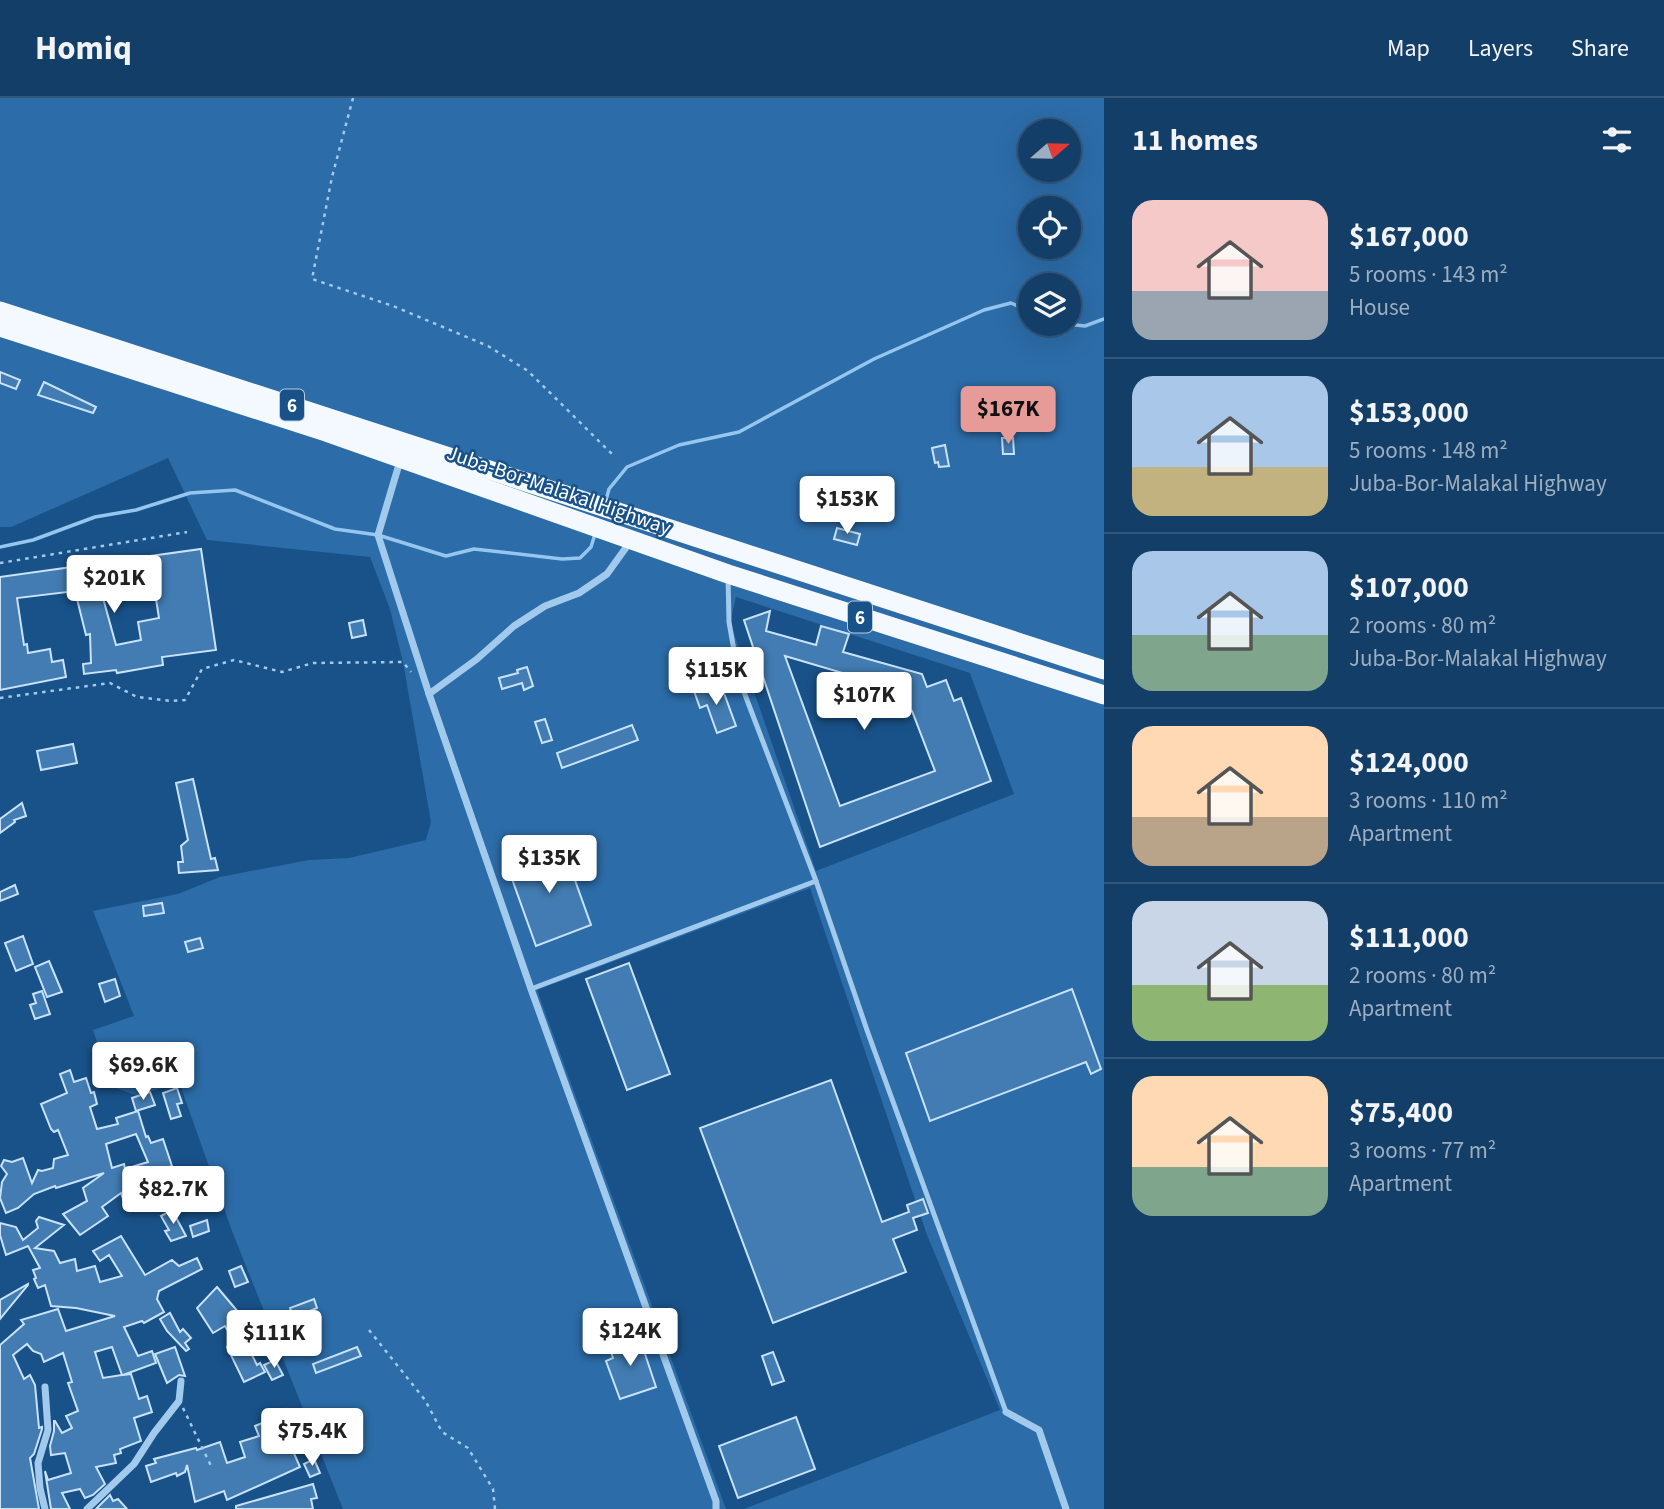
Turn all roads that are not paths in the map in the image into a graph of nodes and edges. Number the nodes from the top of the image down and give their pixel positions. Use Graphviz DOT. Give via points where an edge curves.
graph roads {
  1 [pos="0,310"];
  2 [pos="0,327"];
  3 [pos="401,459"];
  4 [pos="625,536"];
  5 [pos="729,574"];
  6 [pos="1104,670"];
  7 [pos="429,694"];
  8 [pos="1104,695"];
  9 [pos="816,881"];
  10 [pos="531,989"];
  11 [pos="181,1381"];
  12 [pos="45,1387"];
  13 [pos="1006,1412"];
  14 [pos="45,1509"];
  15 [pos="87,1509"];
  16 [pos="716,1509"];
  17 [pos="1066,1509"];
  1 -- 6 [label="highway, Juba-Bor-Malakal Highway / 6"];
  2 -- 3 [label="highway, Juba-Bor-Malakal Highway / 6"];
  3 -- 4 [label="highway, Juba-Bor-Malakal Highway / 6"];
  3 -- 7 [label="street" via="377,535"];
  4 -- 5 [label="highway, Juba-Bor-Malakal Highway / 6"];
  4 -- 7 [label="street" via="607,574 514,625"];
  5 -- 8 [label="highway, Juba-Bor-Malakal Highway / 6"];
  5 -- 9 [label="lane" via="729,622 739,679"];
  7 -- 10 [label="street"];
  9 -- 10 [label="lane"];
  9 -- 13 [label="lane"];
  10 -- 16 [label="street"];
  11 -- 15 [label="street" via="179,1401 134,1464"];
  12 -- 14 [label="street" via="48,1430 38,1463"];
  13 -- 17 [label="street" via="1039,1430"];
}
